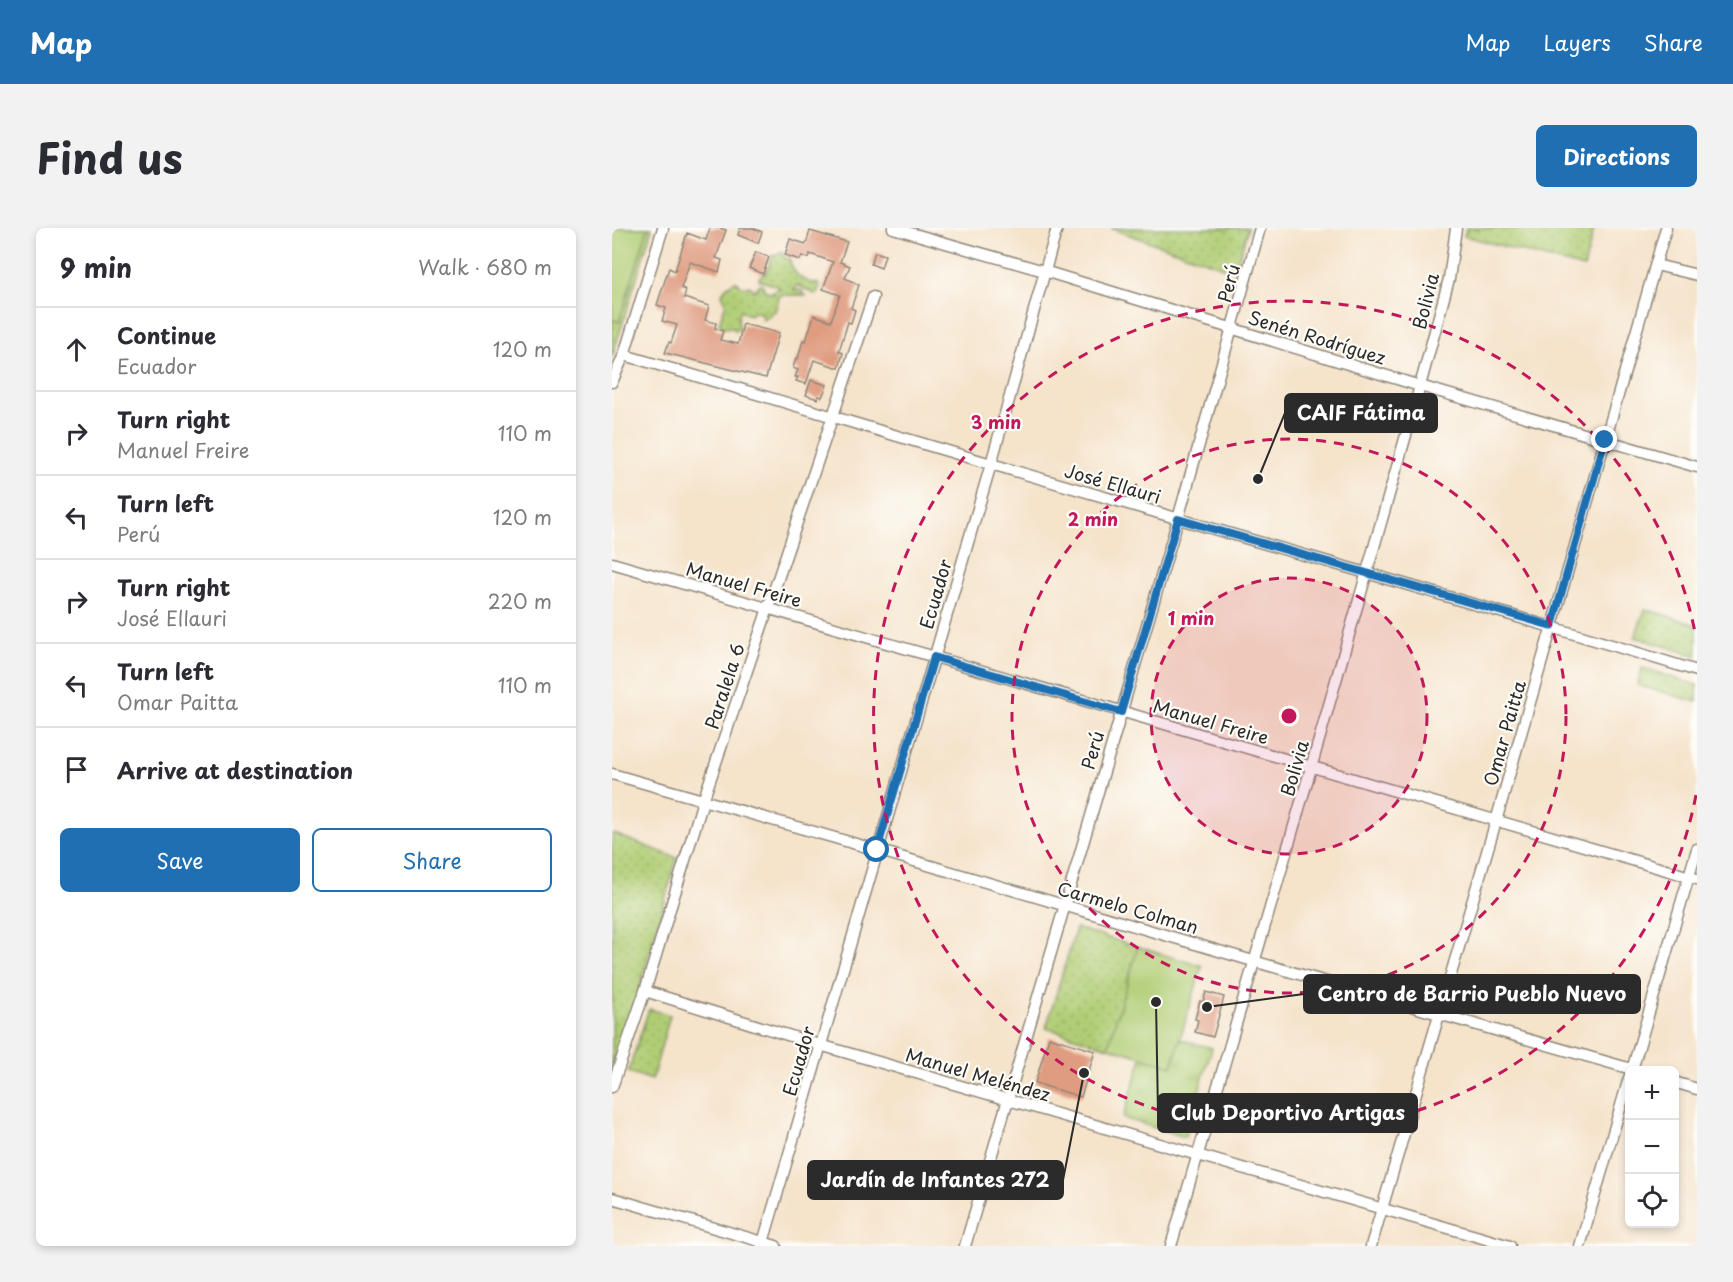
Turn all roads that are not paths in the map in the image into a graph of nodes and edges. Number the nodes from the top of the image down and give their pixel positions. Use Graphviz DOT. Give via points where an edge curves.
graph roads {
  1 [pos="663,228"];
  2 [pos="893,228"];
  3 [pos="1057,228"];
  4 [pos="1260,228"];
  5 [pos="1456,228"];
  6 [pos="1666,228"];
  7 [pos="1656,265"];
  8 [pos="1044,271"];
  9 [pos="1697,275"];
  10 [pos="873,297"];
  11 [pos="1233,328"];
  12 [pos="624,355"];
  13 [pos="612,382"];
  14 [pos="1420,386"];
  15 [pos="834,416"];
  16 [pos="1605,440"];
  17 [pos="991,464"];
  18 [pos="1697,467"];
  19 [pos="1178,519"];
  20 [pos="612,563"];
  21 [pos="1367,573"];
  22 [pos="767,608"];
  23 [pos="1552,626"];
  24 [pos="934,657"];
  25 [pos="1697,671"];
  26 [pos="1121,712"];
  27 [pos="1311,768"];
  28 [pos="612,774"];
  29 [pos="703,801"];
  30 [pos="1496,820"];
  31 [pos="1697,849"];
  32 [pos="877,850"];
  33 [pos="1693,878"];
  34 [pos="1064,906"];
  35 [pos="1253,961"];
  36 [pos="645,991"];
  37 [pos="1439,1014"];
  38 [pos="820,1045"];
  39 [pos="1634,1066"];
  40 [pos="1625,1070"];
  41 [pos="1679,1084"];
  42 [pos="612,1087"];
  43 [pos="1697,1089"];
  44 [pos="1625,1095"];
  45 [pos="1008,1100"];
  46 [pos="1198,1154"];
  47 [pos="612,1198"];
  48 [pos="1382,1208"];
  49 [pos="763,1244"];
  50 [pos="776,1246"];
  51 [pos="965,1246"];
  52 [pos="1171,1246"];
  53 [pos="1371,1246"];
  54 [pos="1510,1246"];
  55 [pos="1580,1246"];
  1 -- 12 [label="street"];
  2 -- 8 [label="street, Senén Rodríguez"];
  3 -- 8 [label="street, Ecuador"];
  4 -- 11 [label="street, Perú"];
  5 -- 14 [label="street, Bolivia" via="1449,279"];
  6 -- 7 [label="street, Omar Paitta"];
  7 -- 9 [label="street"];
  7 -- 16 [label="street, Omar Paitta"];
  8 -- 11 [label="street, Senén Rodríguez"];
  8 -- 17 [label="street, Ecuador"];
  10 -- 15 [label="street, Paralela 6"];
  11 -- 14 [label="street, Senén Rodríguez"];
  11 -- 19 [label="street, Perú"];
  12 -- 13 [label="street"];
  12 -- 15 [label="street, José Ellauri"];
  14 -- 16 [label="street, Senén Rodríguez"];
  14 -- 21 [label="street, Bolivia"];
  15 -- 17 [label="street, José Ellauri"];
  15 -- 22 [label="street, Paralela 6"];
  16 -- 18 [label="street, Senén Rodríguez"];
  16 -- 23 [label="street, Omar Paitta"];
  17 -- 19 [label="street, José Ellauri"];
  17 -- 24 [label="street, Ecuador"];
  19 -- 21 [label="street, José Ellauri"];
  19 -- 26 [label="street, Perú"];
  20 -- 22 [label="street, Manuel Freire"];
  21 -- 23 [label="street, José Ellauri"];
  21 -- 27 [label="street, Bolivia"];
  22 -- 24 [label="street, Manuel Freire"];
  22 -- 29 [label="street, Paralela 6"];
  23 -- 25 [label="street, José Ellauri"];
  23 -- 30 [label="street, Omar Paitta"];
  24 -- 26 [label="street, Manuel Freire"];
  24 -- 32 [label="street, Ecuador"];
  26 -- 27 [label="street, Manuel Freire"];
  26 -- 34 [label="street, Perú"];
  27 -- 30 [label="street, Manuel Freire"];
  27 -- 35 [label="street, Bolivia"];
  28 -- 29 [label="street, Carmelo Colman"];
  29 -- 32 [label="street, Carmelo Colman"];
  29 -- 36 [label="street, Paralela 6"];
  30 -- 33 [label="street, Manuel Freire"];
  30 -- 37 [label="street, Omar Paitta"];
  31 -- 33 [label="street"];
  32 -- 34 [label="street, Carmelo Colman"];
  32 -- 38 [label="street, Ecuador"];
  33 -- 39 [label="street"];
  34 -- 35 [label="street, Carmelo Colman"];
  34 -- 45 [label="street, Perú"];
  35 -- 37 [label="street, Carmelo Colman"];
  35 -- 46 [label="street, Bolivia"];
  36 -- 38 [label="street, Manuel Meléndez"];
  36 -- 42 [label="street, Paralela 6"];
  37 -- 40 [label="street, Carmelo Colman"];
  37 -- 48 [label="street, Omar Paitta"];
  38 -- 45 [label="street, Manuel Meléndez"];
  38 -- 49 [label="street, Ecuador"];
  41 -- 43 [label="street"];
  44 -- 55 [label="street"];
  45 -- 46 [label="street, Manuel Meléndez"];
  45 -- 51 [label="street, Perú"];
  46 -- 48 [label="street, Manuel Meléndez"];
  46 -- 52 [label="street, Bolivia"];
  47 -- 49 [label="street"];
  48 -- 53 [label="street, Omar Paitta"];
  48 -- 54 [label="street, Manuel Meléndez"];
  49 -- 50 [label="street"];
}
